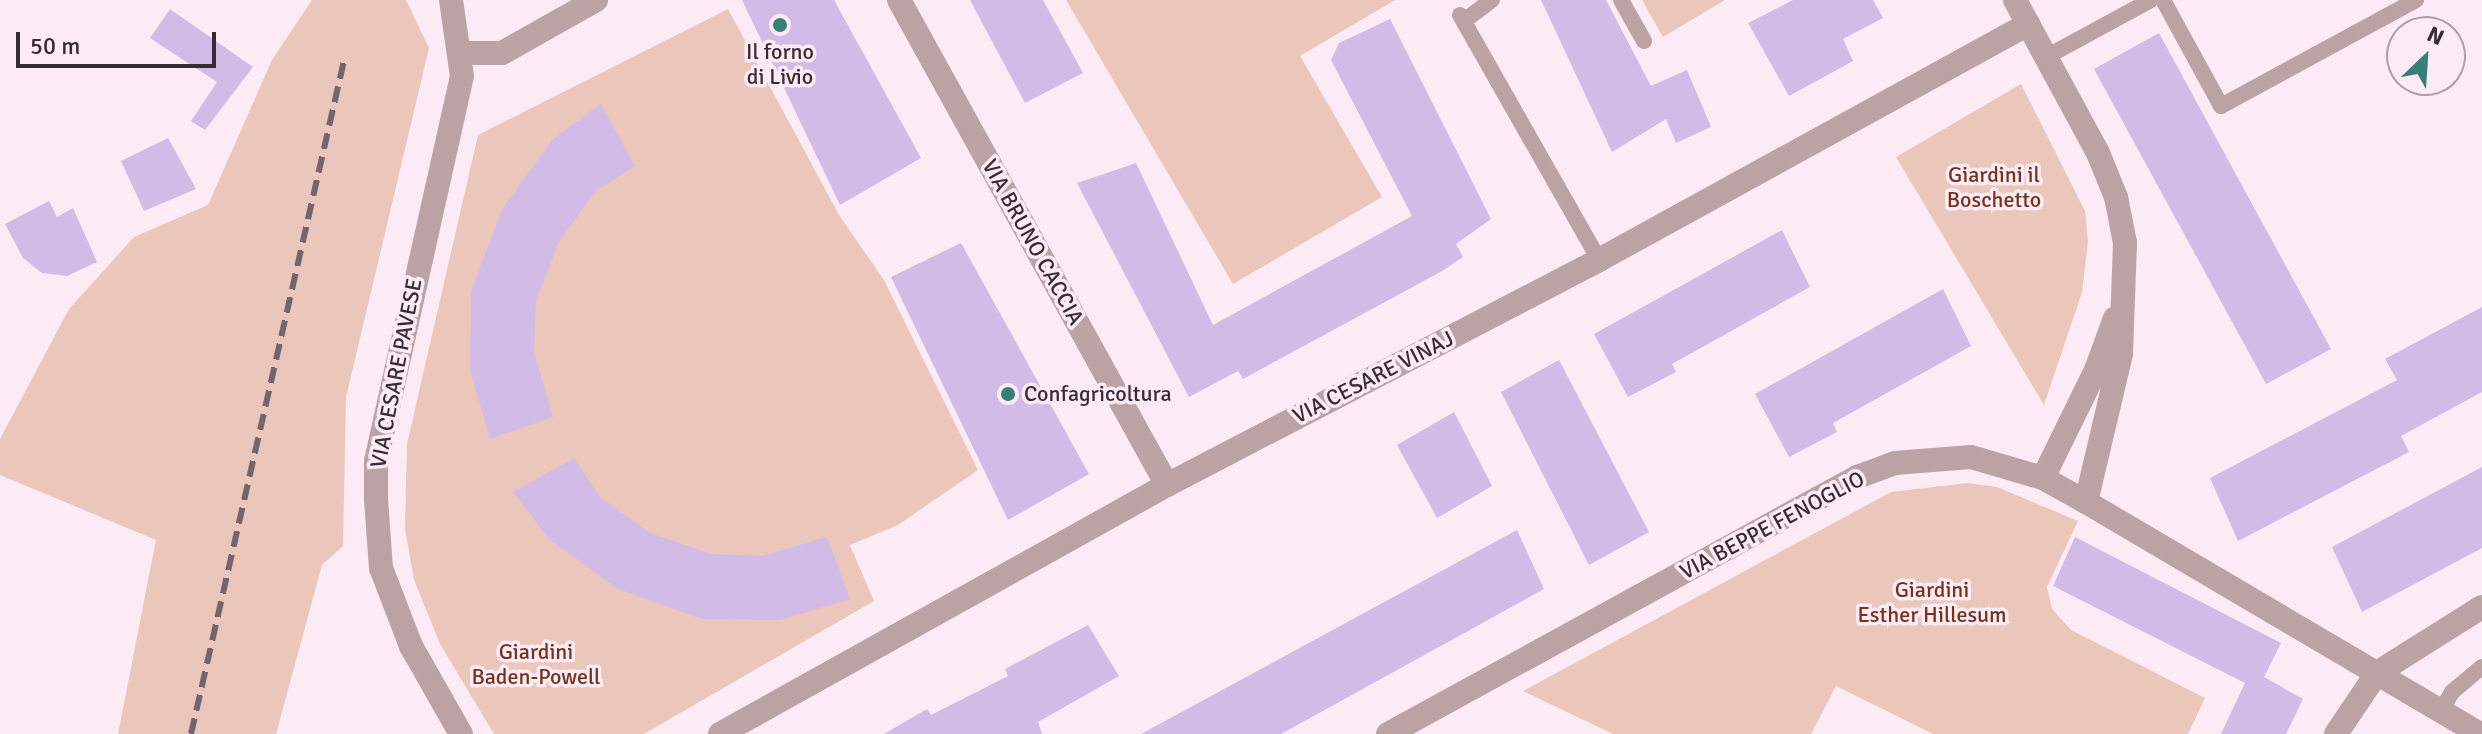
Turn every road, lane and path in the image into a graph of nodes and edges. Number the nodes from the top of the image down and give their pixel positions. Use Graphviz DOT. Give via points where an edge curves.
graph roads {
  1 [pos="451,0"];
  2 [pos="596,0"];
  3 [pos="899,0"];
  4 [pos="1492,0"];
  5 [pos="1621,0"];
  6 [pos="2015,0"];
  7 [pos="2151,0"];
  8 [pos="2163,0"];
  9 [pos="2416,0"];
  10 [pos="2028,24"];
  11 [pos="1644,41"];
  12 [pos="462,53"];
  13 [pos="2046,57"];
  14 [pos="1599,260"];
  15 [pos="2127,285"];
  16 [pos="2043,478"];
  17 [pos="1167,485"];
  18 [pos="2086,502"];
  19 [pos="2482,607"];
  20 [pos="2482,667"];
  21 [pos="2377,673"];
  22 [pos="2441,711"];
  23 [pos="461,734"];
  24 [pos="720,734"];
  25 [pos="1388,734"];
  26 [pos="2336,734"];
  27 [pos="2480,734"];
  1 -- 12 [label="street, VIA CESARE PAVESE"];
  2 -- 12 [label="street" via="502,53"];
  3 -- 17 [label="street, VIA BRUNO CACCIA"];
  4 -- 14 [label="lane" via="1462,18"];
  5 -- 11 [label="lane"];
  6 -- 10 [label="street"];
  7 -- 13 [label="lane"];
  8 -- 9 [label="lane" via="2221,106"];
  10 -- 13 [label="street"];
  10 -- 14 [label="street, VIA CESARE VINAJ"];
  12 -- 23 [label="street, VIA CESARE PAVESE" via="458,103 376,461 381,568 411,646"];
  13 -- 15 [label="street" via="2116,197"];
  14 -- 17 [label="street, VIA CESARE VINAJ"];
  15 -- 16 [label="street" via="2096,370"];
  15 -- 18 [label="street" via="2121,354"];
  16 -- 18 [label="street, VIA BEPPE FENOGLIO"];
  16 -- 25 [label="street, VIA BEPPE FENOGLIO" via="1971,457 1895,463 1857,477"];
  17 -- 24 [label="street, VIA CESARE VINAJ"];
  18 -- 21 [label="street, VIA BEPPE FENOGLIO"];
  19 -- 21 [label="street"];
  20 -- 22 [label="lane" via="2452,692"];
  21 -- 22 [label="street, VIA BEPPE FENOGLIO"];
  21 -- 26 [label="street"];
  22 -- 27 [label="street, VIA BEPPE FENOGLIO"];
}
